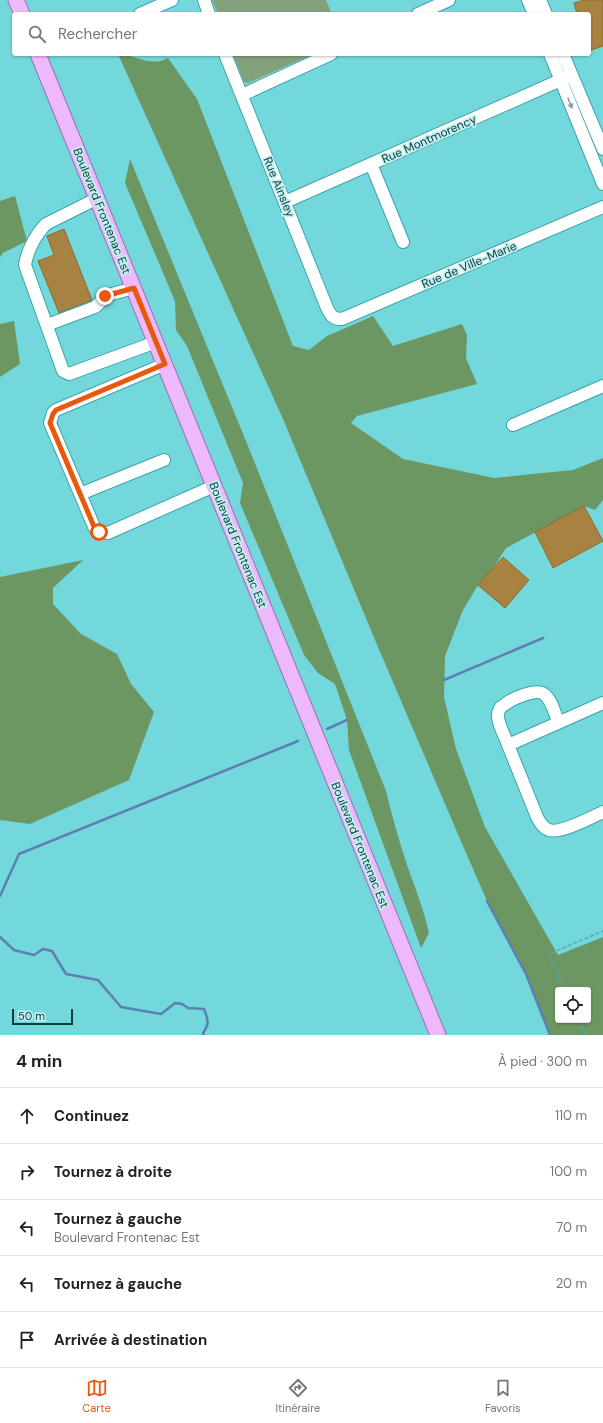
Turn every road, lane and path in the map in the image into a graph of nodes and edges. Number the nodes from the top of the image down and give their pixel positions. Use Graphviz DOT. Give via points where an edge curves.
graph roads {
  1 [pos="16,0"];
  2 [pos="172,0"];
  3 [pos="204,0"];
  4 [pos="449,0"];
  5 [pos="528,0"];
  6 [pos="540,10"];
  7 [pos="21,12"];
  8 [pos="145,12"];
  9 [pos="208,12"];
  10 [pos="422,12"];
  11 [pos="39,56"];
  12 [pos="226,56"];
  13 [pos="327,56"];
  14 [pos="551,56"];
  15 [pos="564,56"];
  16 [pos="572,75"];
  17 [pos="561,80"];
  18 [pos="242,95"];
  19 [pos="603,149"];
  20 [pos="371,164"];
  21 [pos="603,184"];
  22 [pos="98,198"];
  23 [pos="285,202"];
  24 [pos="603,207"];
  25 [pos="403,242"];
  26 [pos="134,288"];
  27 [pos="335,319"];
  28 [pos="47,325"];
  29 [pos="156,342"];
  30 [pos="165,364"];
  31 [pos="603,386"];
  32 [pos="513,425"];
  33 [pos="164,460"];
  34 [pos="214,486"];
  35 [pos="80,494"];
  36 [pos="603,703"];
  37 [pos="558,722"];
  38 [pos="508,745"];
  39 [pos="603,812"];
  40 [pos="603,932"];
  41 [pos="564,987"];
  42 [pos="580,1023"];
  43 [pos="438,1035"];
  44 [pos="586,1035"];
  1 -- 7 [label="main road"];
  2 -- 8 [label="street"];
  3 -- 9 [label="street"];
  4 -- 10 [label="street"];
  5 -- 6 [label="street"];
  11 -- 22 [label="main road, Boulevard Frontenac Est"];
  12 -- 18 [label="street, Rue Ainsley"];
  13 -- 18 [label="street"];
  14 -- 17 [label="street"];
  15 -- 16 [label="street"];
  16 -- 17 [label="street, Rue Montmorency"];
  16 -- 19 [label="street"];
  17 -- 20 [label="street, Rue Montmorency"];
  17 -- 21 [label="street, one-way"];
  18 -- 23 [label="street, Rue Ainsley"];
  20 -- 23 [label="street, Rue Montmorency"];
  20 -- 25 [label="street"];
  22 -- 26 [label="main road, Boulevard Frontenac Est"];
  22 -- 28 [label="street" via="46,224 26,257 25,265"];
  23 -- 27 [label="street, Rue Ainsley" via="327,308"];
  24 -- 27 [label="street, Rue de Ville-Marie" via="342,319"];
  26 -- 28 [label="street" via="108,295 95,307"];
  26 -- 29 [label="main road, Boulevard Frontenac Est"];
  28 -- 29 [label="street" via="63,371 69,374"];
  29 -- 30 [label="main road, Boulevard Frontenac Est"];
  30 -- 34 [label="main road, Boulevard Frontenac Est"];
  30 -- 35 [label="street" via="72,402 53,414 50,423"];
  31 -- 32 [label="street"];
  33 -- 35 [label="street"];
  34 -- 35 [label="street" via="108,533 95,529"];
  34 -- 43 [label="main road, Boulevard Frontenac Est"];
  36 -- 37 [label="street"];
  37 -- 38 [label="street"];
  37 -- 38 [label="street" via="549,699 538,692 529,693 504,704 498,716"];
  38 -- 39 [label="street" via="537,817 547,830 562,829"];
  40 -- 41 [label="path" via="549,954"];
  42 -- 44 [label="path"];
}
